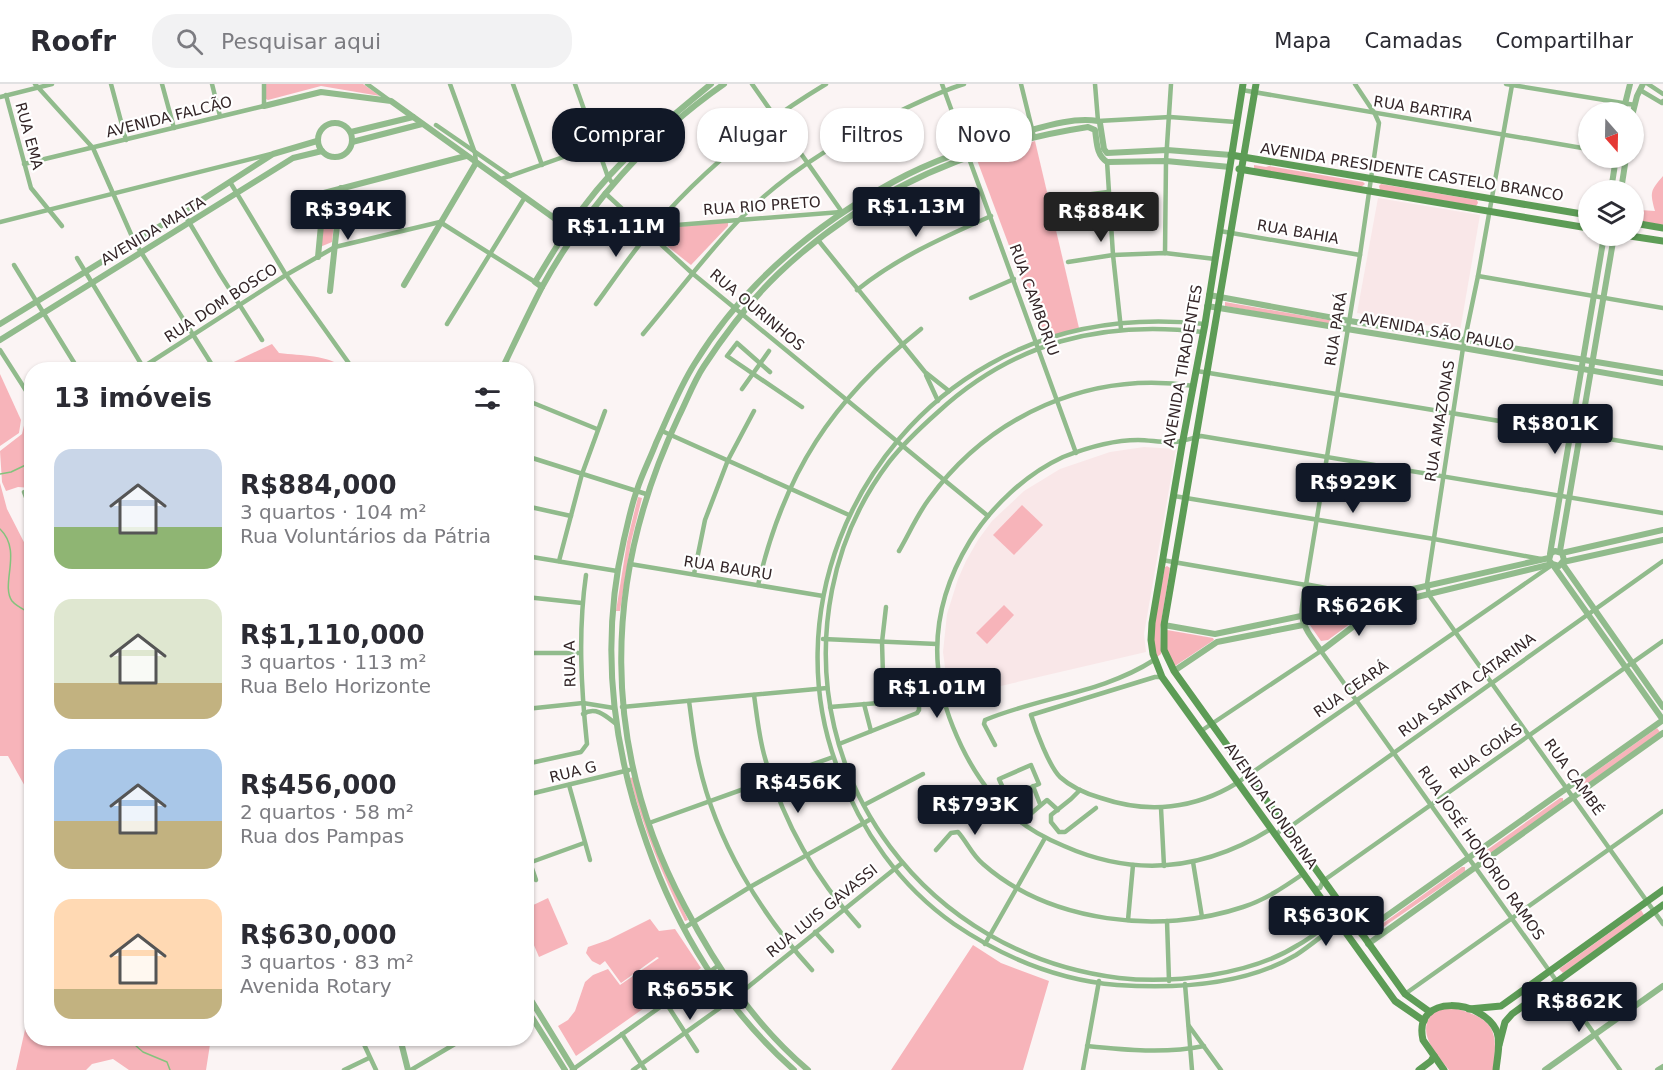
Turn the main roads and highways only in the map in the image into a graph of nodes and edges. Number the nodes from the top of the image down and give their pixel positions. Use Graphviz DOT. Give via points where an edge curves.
graph roads {
  1 [pos="1242,87"];
  2 [pos="1255,88"];
  3 [pos="1231,155"];
  4 [pos="1243,158"];
  5 [pos="1257,160"];
  6 [pos="1230,167"];
  7 [pos="1241,170"];
  8 [pos="1254,172"];
  9 [pos="1557,210"];
  10 [pos="1578,213"];
  11 [pos="1555,223"];
  12 [pos="1644,225"];
  13 [pos="1578,226"];
  14 [pos="1663,228"];
  15 [pos="1644,238"];
  16 [pos="1663,241"];
  17 [pos="1164,650"];
  18 [pos="1153,657"];
  19 [pos="1174,671"];
  20 [pos="1162,677"];
  21 [pos="1194,700"];
  22 [pos="1184,706"];
  23 [pos="1663,890"];
  24 [pos="1663,905"];
  25 [pos="1350,919"];
  26 [pos="1336,921"];
  27 [pos="1368,944"];
  28 [pos="1354,945"];
  29 [pos="1469,1009"];
  30 [pos="1430,1012"];
  31 [pos="1424,1021"];
  32 [pos="1499,1045"];
  33 [pos="1434,1056"];
  34 [pos="1419,1070"];
  35 [pos="1437,1070"];
  36 [pos="1444,1070"];
  37 [pos="1496,1070"];
  1 -- 3 [label="main road, AVENIDA TIRADENTES"];
  2 -- 4 [label="main road, AVENIDA TIRADENTES"];
  3 -- 4 [label="main road, AVENIDA PRESIDENTE CASTELO BRANCO"];
  3 -- 6 [label="main road, AVENIDA TIRADENTES"];
  4 -- 5 [label="main road, AVENIDA PRESIDENTE CASTELO BRANCO"];
  4 -- 7 [label="main road, AVENIDA TIRADENTES"];
  5 -- 8 [label="main road" via="1251,165"];
  5 -- 9 [label="main road, AVENIDA PRESIDENTE CASTELO BRANCO"];
  6 -- 7 [label="main road, AVENIDA PRESIDENTE CASTELO BRANCO"];
  6 -- 18 [label="main road, AVENIDA TIRADENTES" via="1162,560 1151,633"];
  7 -- 8 [label="main road, AVENIDA PRESIDENTE CASTELO BRANCO"];
  7 -- 17 [label="main road, AVENIDA TIRADENTES" via="1173,562"];
  8 -- 11 [label="main road, AVENIDA PRESIDENTE CASTELO BRANCO"];
  9 -- 10 [label="main road, AVENIDA PRESIDENTE CASTELO BRANCO"];
  9 -- 11 [label="main road"];
  11 -- 13 [label="main road, AVENIDA PRESIDENTE CASTELO BRANCO"];
  12 -- 14 [label="main road"];
  15 -- 16 [label="main road"];
  17 -- 19 [label="main road, AVENIDA LONDRINA"];
  18 -- 20 [label="main road, AVENIDA LONDRINA"];
  19 -- 20 [label="main road"];
  19 -- 21 [label="main road, AVENIDA LONDRINA"];
  20 -- 22 [label="main road, AVENIDA LONDRINA"];
  21 -- 22 [label="main road"];
  21 -- 25 [label="main road, AVENIDA LONDRINA"];
  22 -- 26 [label="main road, AVENIDA LONDRINA"];
  23 -- 29 [label="main road" via="1501,1006"];
  24 -- 32 [label="main road" via="1508,1017"];
  25 -- 26 [label="main road" via="1341,917"];
  25 -- 27 [label="main road, AVENIDA LONDRINA"];
  26 -- 28 [label="main road, AVENIDA LONDRINA"];
  27 -- 28 [label="main road"];
  27 -- 30 [label="main road, AVENIDA LONDRINA" via="1405,994"];
  28 -- 31 [label="main road, AVENIDA LONDRINA" via="1395,1001"];
  29 -- 30 [label="main road" via="1443,1005"];
  29 -- 32 [label="main road" via="1491,1023"];
  30 -- 31 [label="main road"];
  31 -- 33 [label="main road" via="1423,1040"];
  32 -- 37 [label="main road"];
  33 -- 34 [label="main road"];
  33 -- 36 [label="main road"];
  35 -- 36 [label="main road"];
}
